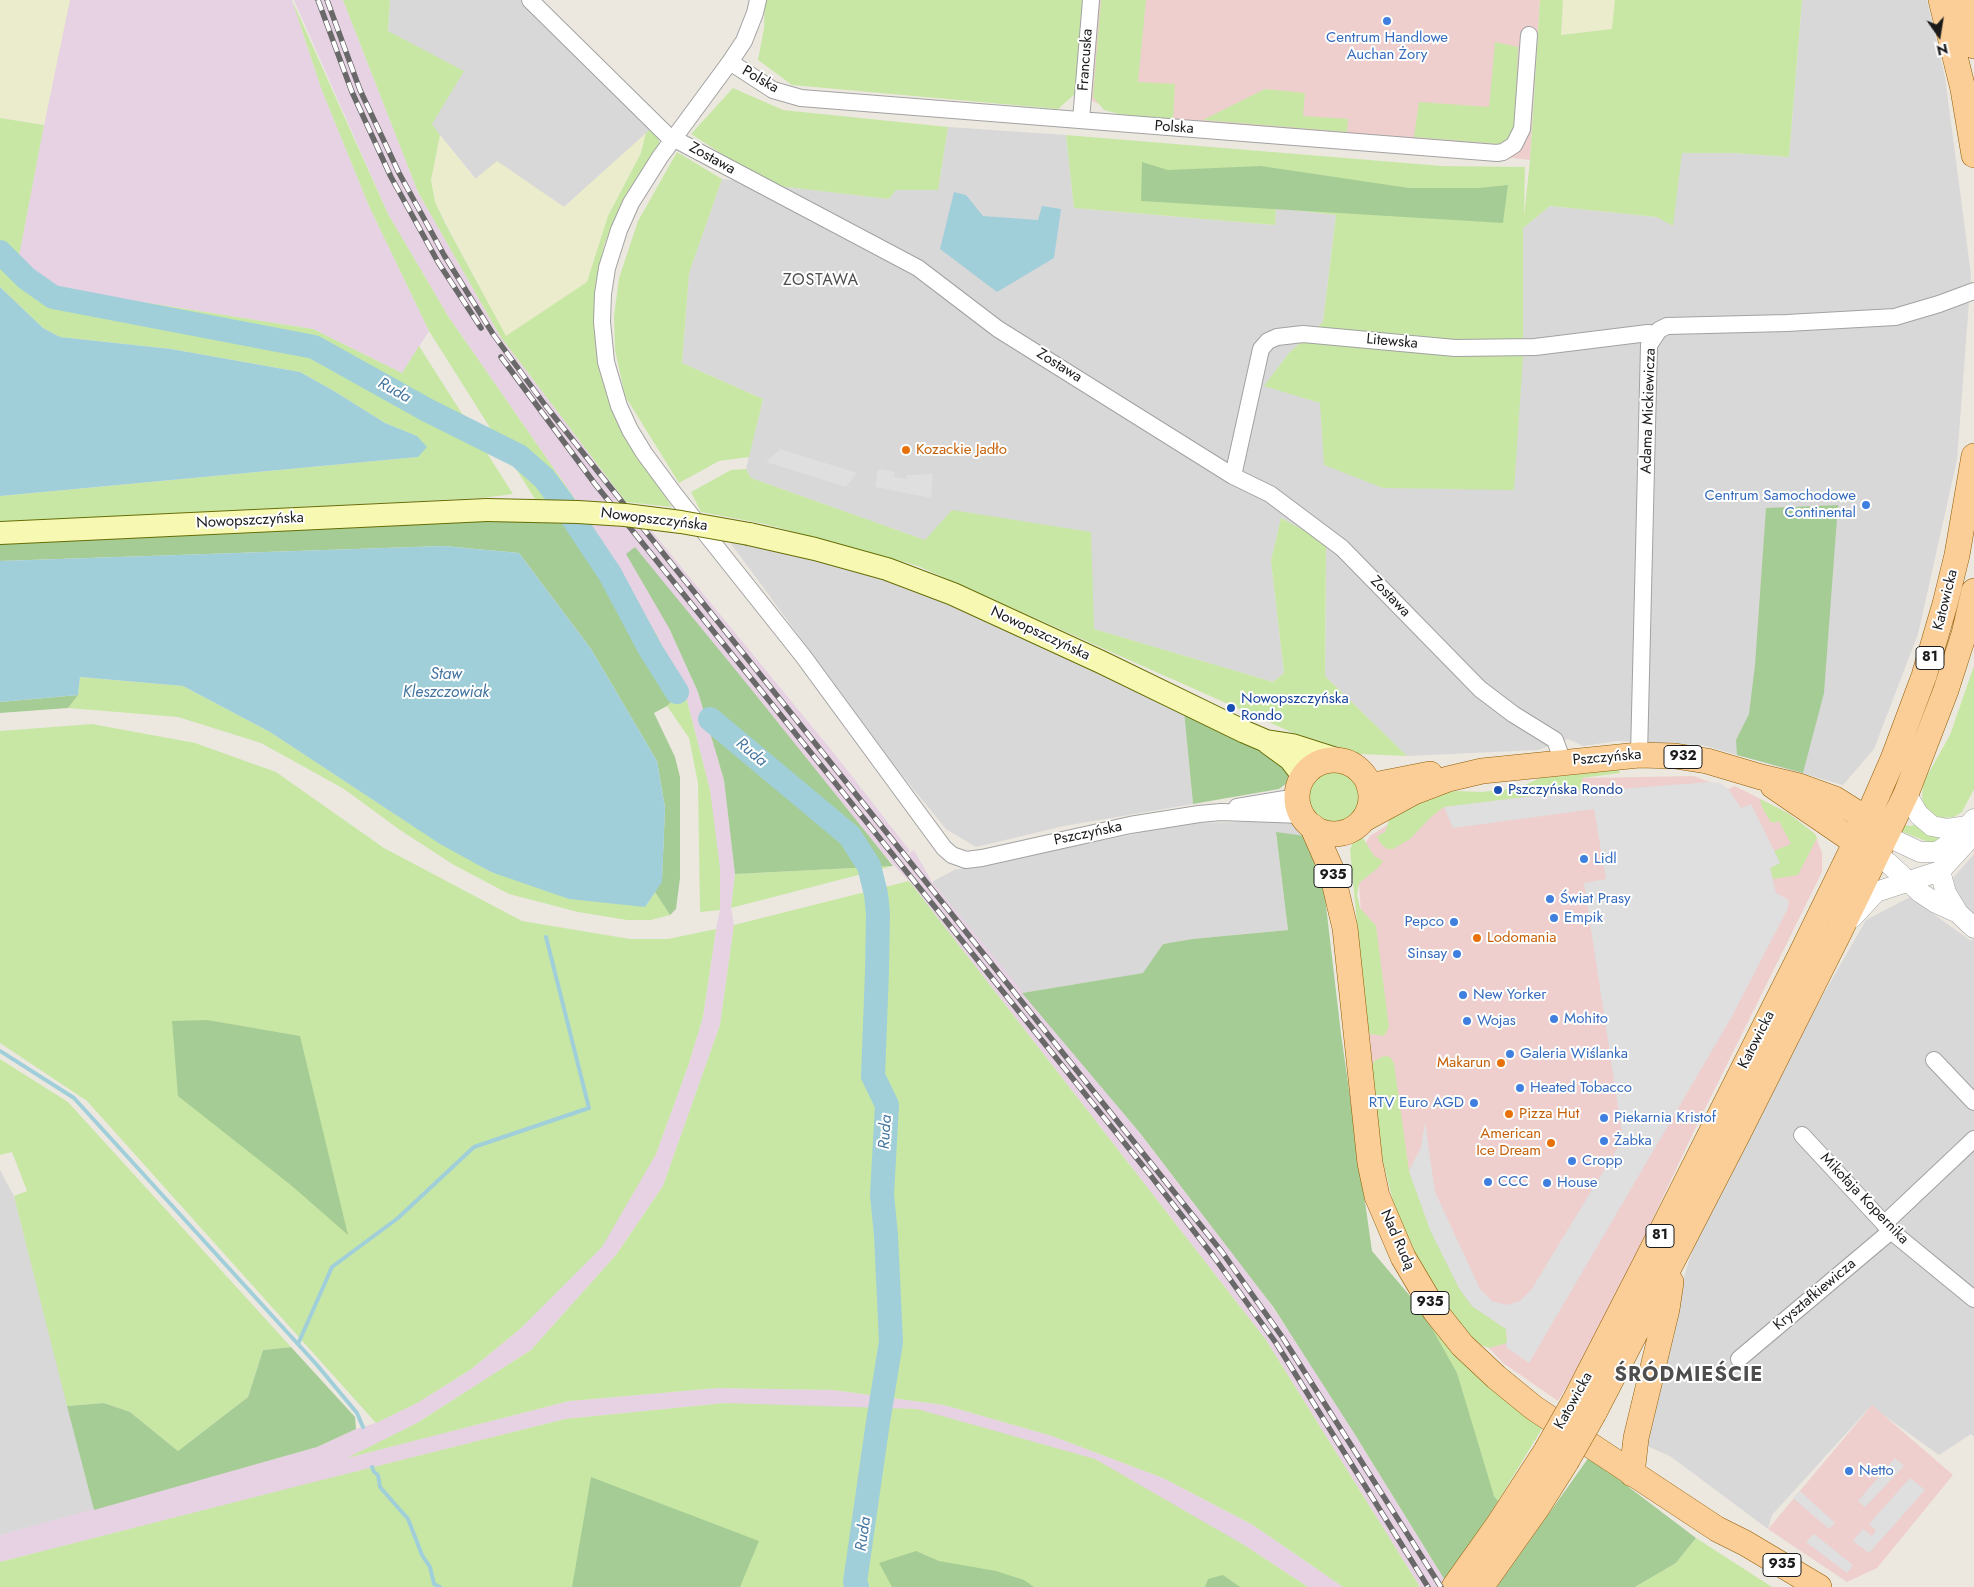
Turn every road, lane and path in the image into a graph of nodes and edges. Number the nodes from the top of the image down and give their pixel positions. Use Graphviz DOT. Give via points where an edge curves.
graph roads {
  1 [pos="530,0"];
  2 [pos="758,0"];
  3 [pos="1091,0"];
  4 [pos="1941,0"];
  5 [pos="1962,0"];
  6 [pos="1529,35"];
  7 [pos="1974,46"];
  8 [pos="730,62"];
  9 [pos="1081,120"];
  10 [pos="674,138"];
  11 [pos="1974,154"];
  12 [pos="1974,291"];
  13 [pos="1656,334"];
  14 [pos="1974,456"];
  15 [pos="1233,476"];
  16 [pos="0,533"];
  17 [pos="1972,604"];
  18 [pos="1266,741"];
  19 [pos="1639,755"];
  20 [pos="1893,759"];
  21 [pos="1339,760"];
  22 [pos="1563,762"];
  23 [pos="1482,771"];
  24 [pos="1761,777"];
  25 [pos="1369,786"];
  26 [pos="1906,794"];
  27 [pos="1835,799"];
  28 [pos="1303,804"];
  29 [pos="1803,806"];
  30 [pos="1366,818"];
  31 [pos="1972,826"];
  32 [pos="1860,832"];
  33 [pos="1345,833"];
  34 [pos="1881,846"];
  35 [pos="956,857"];
  36 [pos="1940,871"];
  37 [pos="1908,882"];
  38 [pos="1826,903"];
  39 [pos="1958,913"];
  40 [pos="1346,928"];
  41 [pos="1974,928"];
  42 [pos="1840,932"];
  43 [pos="1934,1060"];
  44 [pos="1974,1102"];
  45 [pos="1802,1135"];
  46 [pos="1974,1139"];
  47 [pos="1888,1228"];
  48 [pos="1674,1260"];
  49 [pos="1974,1299"];
  50 [pos="1739,1359"];
  51 [pos="1584,1408"];
  52 [pos="1632,1474"];
  53 [pos="1717,1529"];
  54 [pos="1468,1581"];
  55 [pos="1789,1587"];
  56 [pos="1818,1587"];
  1 -- 10 [label="street, Zostawa"];
  2 -- 8 [label="street, Polska" via="744,40"];
  3 -- 9 [label="street, Francuska"];
  4 -- 11 [label="main road" via="1963,89"];
  5 -- 7 [label="main road"];
  6 -- 9 [label="street, Polska" via="1522,129 1514,145 1503,152"];
  8 -- 9 [label="street, Polska" via="773,90 801,98"];
  8 -- 10 [label="street, Polska"];
  10 -- 15 [label="street, Zostawa" via="918,268 998,329"];
  10 -- 35 [label="street, Polska" via="631,203 607,268 603,336 619,406 636,440 664,481 798,650 944,848"];
  12 -- 13 [label="street, Adama Mickiewicza" via="1895,317 1667,326"];
  13 -- 15 [label="street, Litewska" via="1535,347 1455,348 1302,334 1277,337 1261,349"];
  13 -- 19 [label="street, Adama Mickiewicza" via="1649,345"];
  14 -- 20 [label="main road, Katowicka / 81" via="1945,604 1924,676"];
  15 -- 22 [label="street, Zostawa" via="1270,494 1342,548 1480,689 1555,740"];
  16 -- 18 [label="main road, Nowopszczyńska / 935, bridge" via="486,510 625,515 681,522 815,549 887,569 953,594"];
  17 -- 26 [label="main road, Katowicka / 81" via="1937,717"];
  18 -- 21 [label="main road, Nowopszczyńska / 935" via="1292,745"];
  18 -- 28 [label="main road, Nowopszczyńska / 935" via="1290,759"];
  19 -- 22 [label="main road, Pszczyńska / 932"];
  19 -- 24 [label="main road, Pszczyńska / 932" via="1707,761"];
  20 -- 27 [label="main road" via="1864,789"];
  20 -- 32 [label="main road, Katowicka / 81"];
  21 -- 25 [label="main road, 935" via="1358,768"];
  21 -- 28 [label="main road" via="1319,764"];
  22 -- 23 [label="main road, Pszczyńska / 932"];
  23 -- 25 [label="main road, Pszczyńska / 932" via="1447,770"];
  23 -- 30 [label="main road, Pszczyńska / 932" via="1414,792"];
  24 -- 27 [label="main road, Pszczyńska / 932"];
  24 -- 29 [label="main road, Pszczyńska / 932"];
  25 -- 30 [label="main road" via="1371,800"];
  26 -- 31 [label="street" via="1919,815 1932,826 1947,829"];
  26 -- 34 [label="main road, Katowicka / 81"];
  27 -- 32 [label="main road, Pszczyńska"];
  28 -- 33 [label="main road" via="1329,834"];
  28 -- 35 [label="street, Pszczyńska" via="1244,804 1221,812 1130,826 982,858 966,860"];
  28 -- 40 [label="main road, Nad Rudą / 935" via="1331,869"];
  29 -- 32 [label="main road, Pszczyńska / 932"];
  29 -- 38 [label="main road" via="1822,828 1831,851"];
  30 -- 33 [label="main road"];
  31 -- 34 [label="street" via="1937,852"];
  31 -- 36 [label="street"];
  32 -- 34 [label="main road, Pszczyńska"];
  32 -- 38 [label="main road, Katowicka / 81"];
  33 -- 40 [label="main road, Nad Rudą / 935" via="1342,852"];
  34 -- 37 [label="street, Pszczyńska" via="1887,862"];
  34 -- 42 [label="main road, Katowicka / 81"];
  36 -- 37 [label="street"];
  36 -- 39 [label="street, Pszczyńska" via="1946,893"];
  37 -- 39 [label="street, Pszczyńska" via="1936,903"];
  37 -- 42 [label="street" via="1876,892"];
  38 -- 51 [label="main road, Katowicka / 81" via="1645,1264"];
  39 -- 41 [label="street, Pszczyńska"];
  40 -- 52 [label="main road, Nad Rudą / 935" via="1370,1162 1378,1196 1403,1257 1435,1311 1482,1364 1534,1408"];
  42 -- 48 [label="main road, Katowicka / 81"];
  43 -- 44 [label="street"];
  45 -- 47 [label="street, Mikołaja Kopernika"];
  46 -- 47 [label="street, Krysztafkiewicza"];
  47 -- 49 [label="street, Mikołaja Kopernika"];
  47 -- 50 [label="street, Krysztafkiewicza"];
  48 -- 51 [label="main road, Katowicka / 81"];
  48 -- 52 [label="main road" via="1667,1309 1636,1438"];
  51 -- 54 [label="main road, Katowicka / 81, bridge" via="1556,1457 1537,1508"];
  52 -- 53 [label="main road, Nad Rudą / 935"];
  53 -- 55 [label="main road, Nad Rudą / 935"];
  53 -- 56 [label="main road, Nad Rudą / 935"];
}
